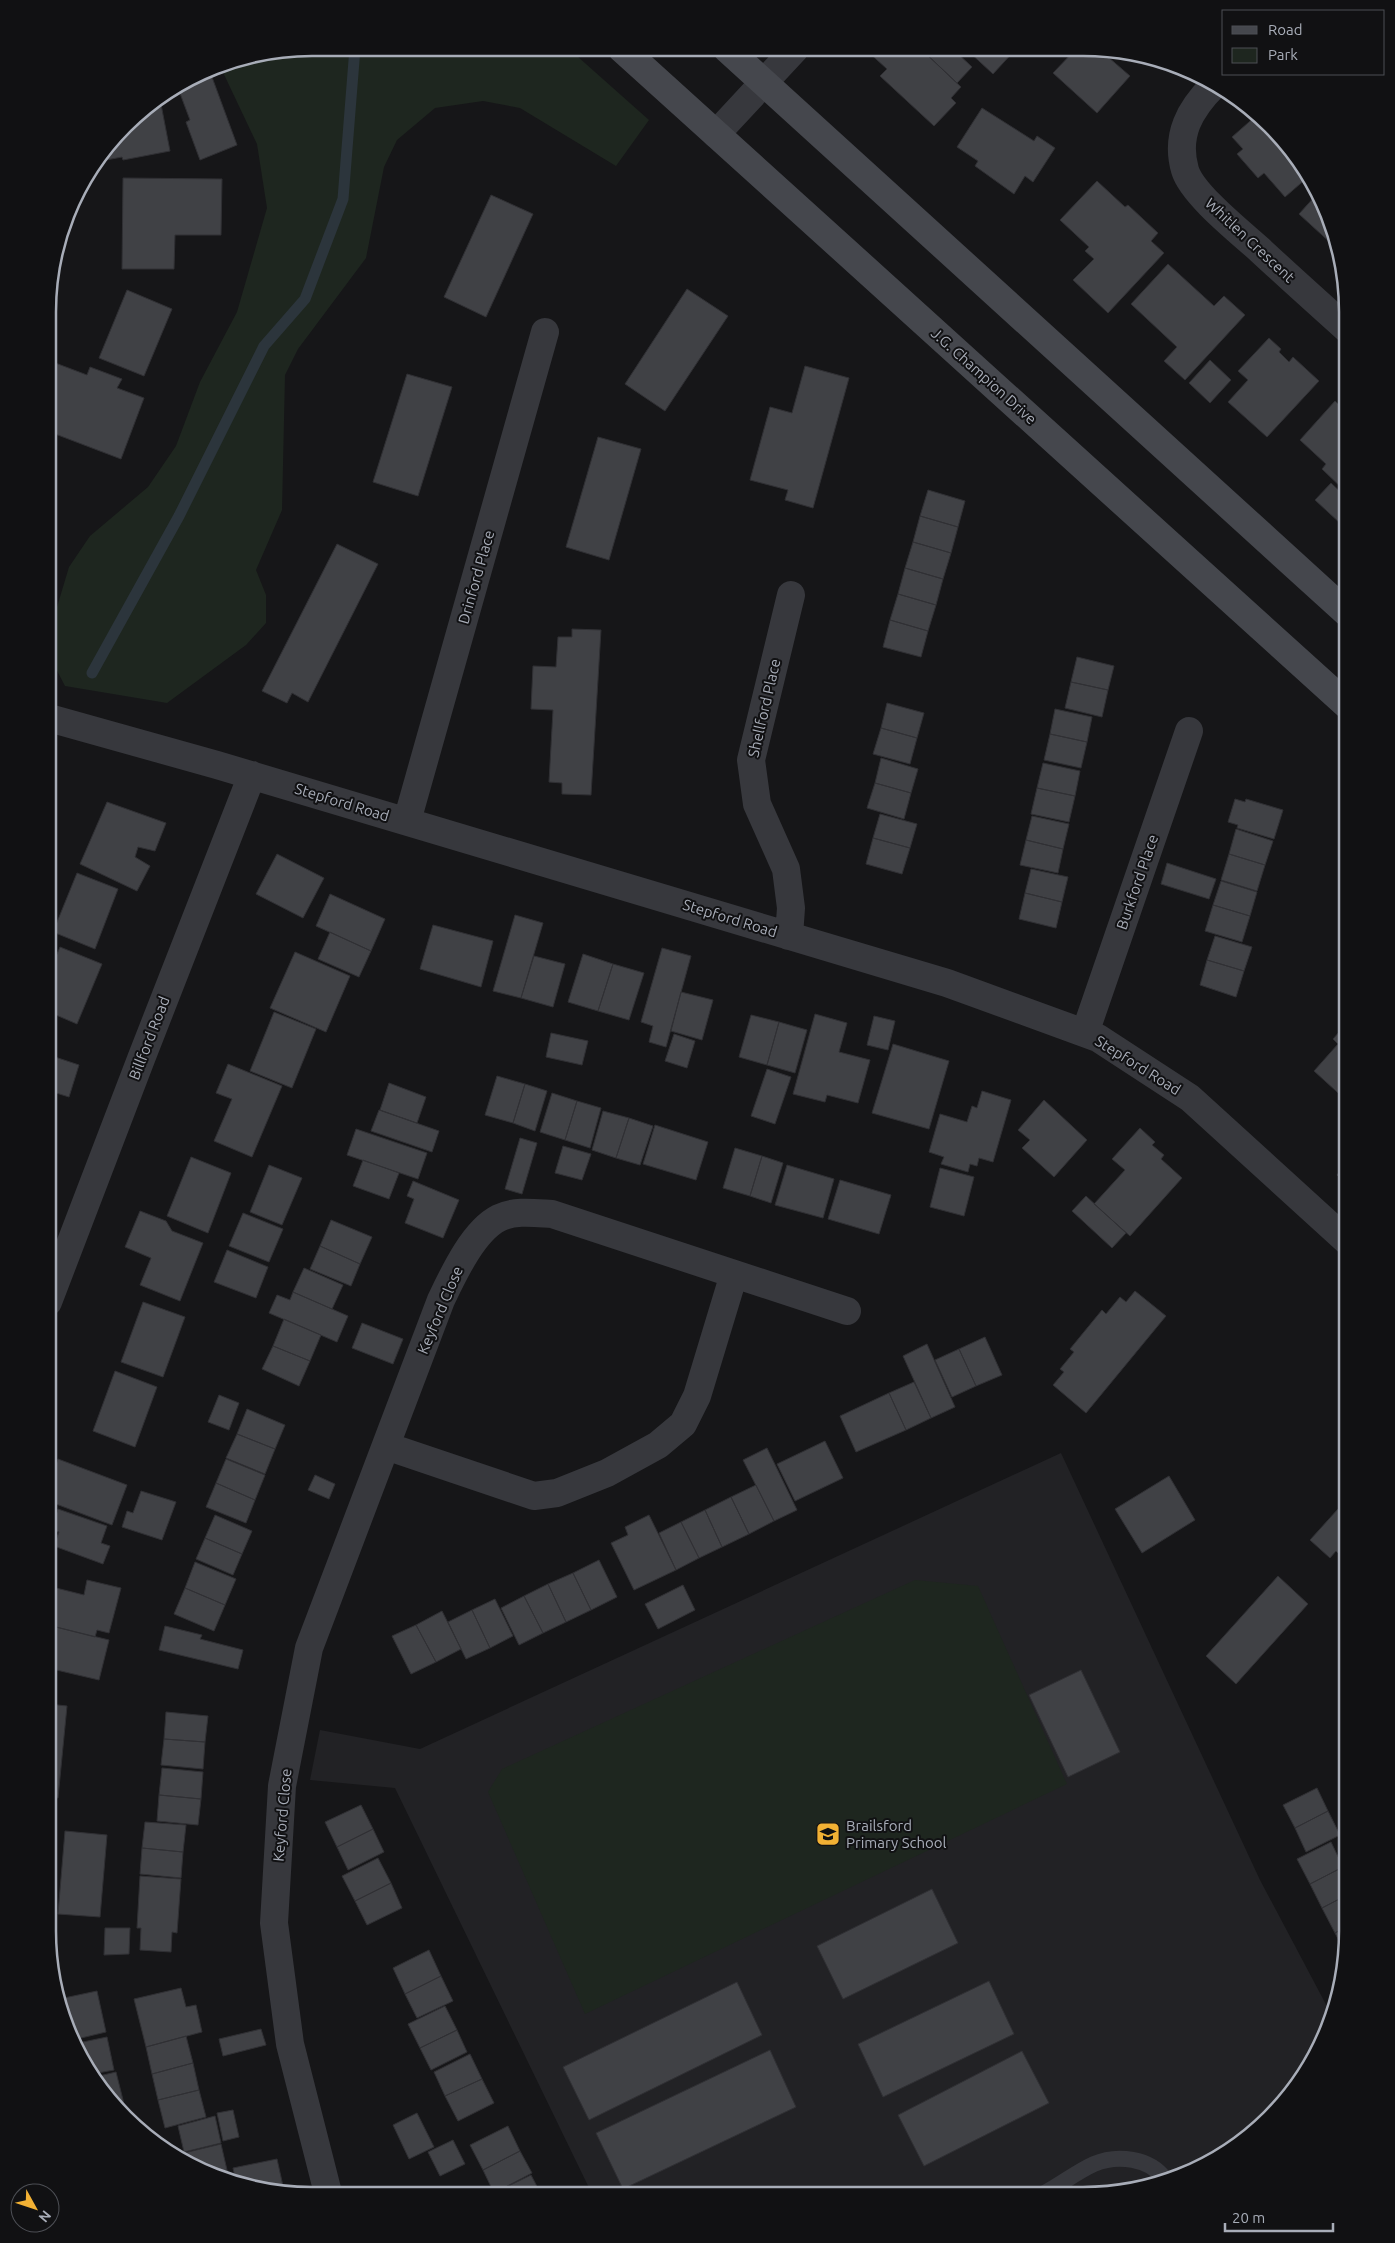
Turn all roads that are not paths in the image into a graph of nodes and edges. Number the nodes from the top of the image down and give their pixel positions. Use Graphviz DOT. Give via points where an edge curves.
graph roads {
  1 [pos="629,56"];
  2 [pos="735,56"];
  3 [pos="788,56"];
  4 [pos="764,82"];
  5 [pos="1209,91"];
  6 [pos="716,134"];
  7 [pos="1339,321"];
  8 [pos="545,332"];
  9 [pos="791,595"];
  10 [pos="1339,606"];
  11 [pos="1339,698"];
  12 [pos="56,720"];
  13 [pos="1189,730"];
  14 [pos="252,775"];
  15 [pos="407,821"];
  16 [pos="789,936"];
  17 [pos="1085,1033"];
  18 [pos="1339,1234"];
  19 [pos="734,1274"];
  20 [pos="56,1281"];
  21 [pos="848,1312"];
  22 [pos="386,1446"];
  23 [pos="1160,2175"];
  24 [pos="326,2187"];
  25 [pos="1055,2187"];
  1 -- 6 [label="main road, J.G. Champion Drive"];
  2 -- 4 [label="main road"];
  3 -- 4 [label="street"];
  4 -- 6 [label="street"];
  4 -- 10 [label="main road"];
  5 -- 7 [label="street, Whitlen Crescent" via="1192,110 1185,124 1182,140 1185,172 1216,211"];
  6 -- 11 [label="main road, J.G. Champion Drive"];
  8 -- 15 [label="street, Drinford Place"];
  9 -- 16 [label="street, Shellford Place" via="751,760 757,804 786,869 791,908"];
  12 -- 14 [label="street, Stepford Road"];
  13 -- 17 [label="street, Burkford Place"];
  14 -- 15 [label="street, Stepford Road"];
  14 -- 20 [label="street, Billford Road"];
  15 -- 16 [label="street, Stepford Road"];
  16 -- 17 [label="street, Stepford Road" via="947,983"];
  17 -- 18 [label="street, Stepford Road" via="1098,1038 1190,1098"];
  19 -- 21 [label="street, Keyford Close"];
  19 -- 22 [label="street" via="697,1396 682,1424 658,1445 607,1473 557,1493 534,1496"];
  19 -- 22 [label="street, Keyford Close" via="552,1214 520,1213 498,1218 479,1235 460,1261"];
  22 -- 24 [label="street, Keyford Close" via="309,1648 282,1786 274,1923 290,2044"];
  23 -- 25 [label="lane" via="1148,2164 1112,2159 1094,2164"];
}
